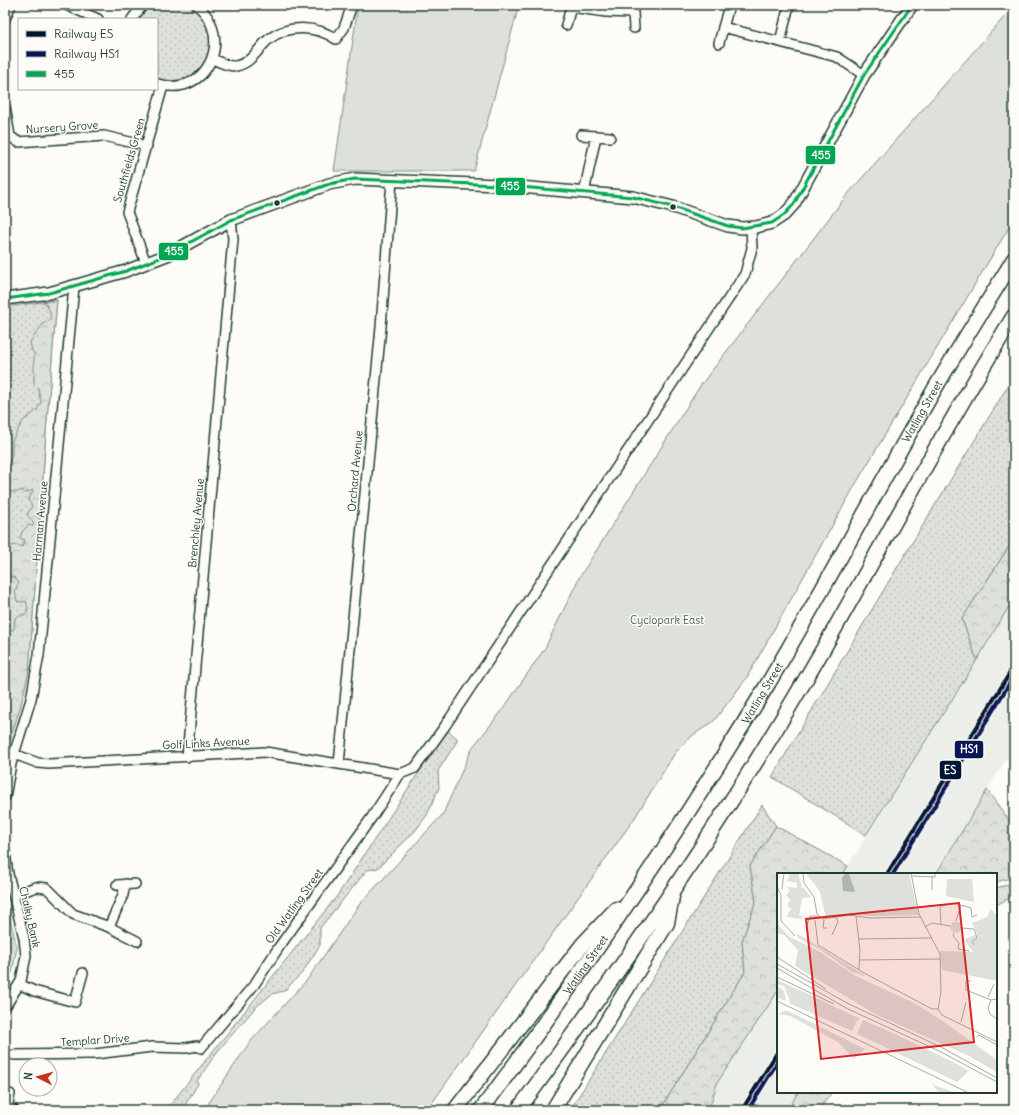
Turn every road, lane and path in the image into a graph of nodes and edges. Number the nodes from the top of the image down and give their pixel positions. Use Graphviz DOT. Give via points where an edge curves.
graph roads {
  1 [pos="11,5"];
  2 [pos="66,5"];
  3 [pos="143,5"];
  4 [pos="197,5"];
  5 [pos="352,5"];
  6 [pos="789,5"];
  7 [pos="912,5"];
  8 [pos="571,6"];
  9 [pos="633,9"];
  10 [pos="728,9"];
  11 [pos="5,18"];
  12 [pos="96,18"];
  13 [pos="133,18"];
  14 [pos="566,25"];
  15 [pos="723,27"];
  16 [pos="634,28"];
  17 [pos="780,42"];
  18 [pos="719,43"];
  19 [pos="213,59"];
  20 [pos="864,75"];
  21 [pos="160,85"];
  22 [pos="5,107"];
  23 [pos="581,135"];
  24 [pos="596,136"];
  25 [pos="610,137"];
  26 [pos="147,146"];
  27 [pos="392,180"];
  28 [pos="584,193"];
  29 [pos="232,220"];
  30 [pos="751,228"];
  31 [pos="1014,259"];
  32 [pos="146,263"];
  33 [pos="74,287"];
  34 [pos="5,300"];
  35 [pos="1014,316"];
  36 [pos="14,754"];
  37 [pos="187,757"];
  38 [pos="339,764"];
  39 [pos="400,774"];
  40 [pos="5,797"];
  41 [pos="5,852"];
  42 [pos="650,871"];
  43 [pos="136,884"];
  44 [pos="672,892"];
  45 [pos="13,895"];
  46 [pos="109,927"];
  47 [pos="138,941"];
  48 [pos="83,973"];
  49 [pos="19,984"];
  50 [pos="5,1007"];
  51 [pos="201,1048"];
  52 [pos="14,1055"];
  53 [pos="5,1092"];
  54 [pos="14,1110"];
  55 [pos="455,1110"];
  56 [pos="481,1110"];
  57 [pos="518,1110"];
  58 [pos="553,1110"];
  1 -- 11 [label="street"];
  2 -- 12 [label="street"];
  3 -- 13 [label="street"];
  4 -- 19 [label="street, Southfields Green" via="213,25 216,48"];
  5 -- 19 [label="street" via="344,28 336,39 327,33 302,28 291,29 268,39 251,59 236,66"];
  6 -- 17 [label="street"];
  7 -- 20 [label="street"];
  8 -- 9 [label="street" via="606,12"];
  8 -- 14 [label="street"];
  9 -- 16 [label="street"];
  10 -- 15 [label="street"];
  15 -- 17 [label="street"];
  15 -- 18 [label="street"];
  17 -- 20 [label="street" via="837,57"];
  19 -- 21 [label="street, Southfields Green" via="204,73 188,84"];
  20 -- 30 [label="street" via="792,206 777,220"];
  21 -- 26 [label="street, Southfields Green"];
  22 -- 26 [label="street, Nursery Grove" via="10,136 18,142 102,136"];
  23 -- 24 [label="street"];
  24 -- 25 [label="street"];
  24 -- 28 [label="street"];
  26 -- 32 [label="street, Southfields Green" via="127,212"];
  27 -- 28 [label="street" via="498,185"];
  27 -- 29 [label="street" via="356,179 328,184"];
  27 -- 38 [label="street, Orchard Avenue" via="381,327"];
  28 -- 30 [label="street" via="633,197 733,227"];
  29 -- 32 [label="street" via="167,255"];
  29 -- 37 [label="street, Brenchley Avenue" via="232,254"];
  30 -- 39 [label="street" via="752,248 745,274 445,726 415,768"];
  31 -- 42 [label="highway, Watling Street" via="932,394 766,686"];
  32 -- 33 [label="street"];
  33 -- 34 [label="street"];
  33 -- 36 [label="street, Harman Avenue" via="39,655 30,704"];
  35 -- 44 [label="highway" via="973,382 822,652"];
  36 -- 37 [label="street, Golf Links Avenue" via="38,763 49,764"];
  36 -- 40 [label="street"];
  37 -- 38 [label="street, Golf Links Avenue" via="265,752"];
  38 -- 39 [label="street, Golf Links Avenue"];
  39 -- 51 [label="street, Old Watling Street" via="254,985"];
  41 -- 45 [label="street, Chalky Bank"];
  42 -- 55 [label="highway" via="583,944"];
  42 -- 56 [label="highway, Watling Street"];
  43 -- 46 [label="street" via="121,885 124,894"];
  44 -- 57 [label="highway" via="574,1035"];
  44 -- 58 [label="highway" via="667,923"];
  45 -- 46 [label="street" via="36,887 46,887 73,914"];
  45 -- 49 [label="street, Chalky Bank" via="26,952 26,965"];
  46 -- 47 [label="street"];
  48 -- 49 [label="street" via="75,1002"];
  49 -- 50 [label="street, Chalky Bank"];
  51 -- 52 [label="street, Templar Drive" via="157,1047 95,1054"];
  53 -- 54 [label="street" via="10,1094 7,1108"];
}
